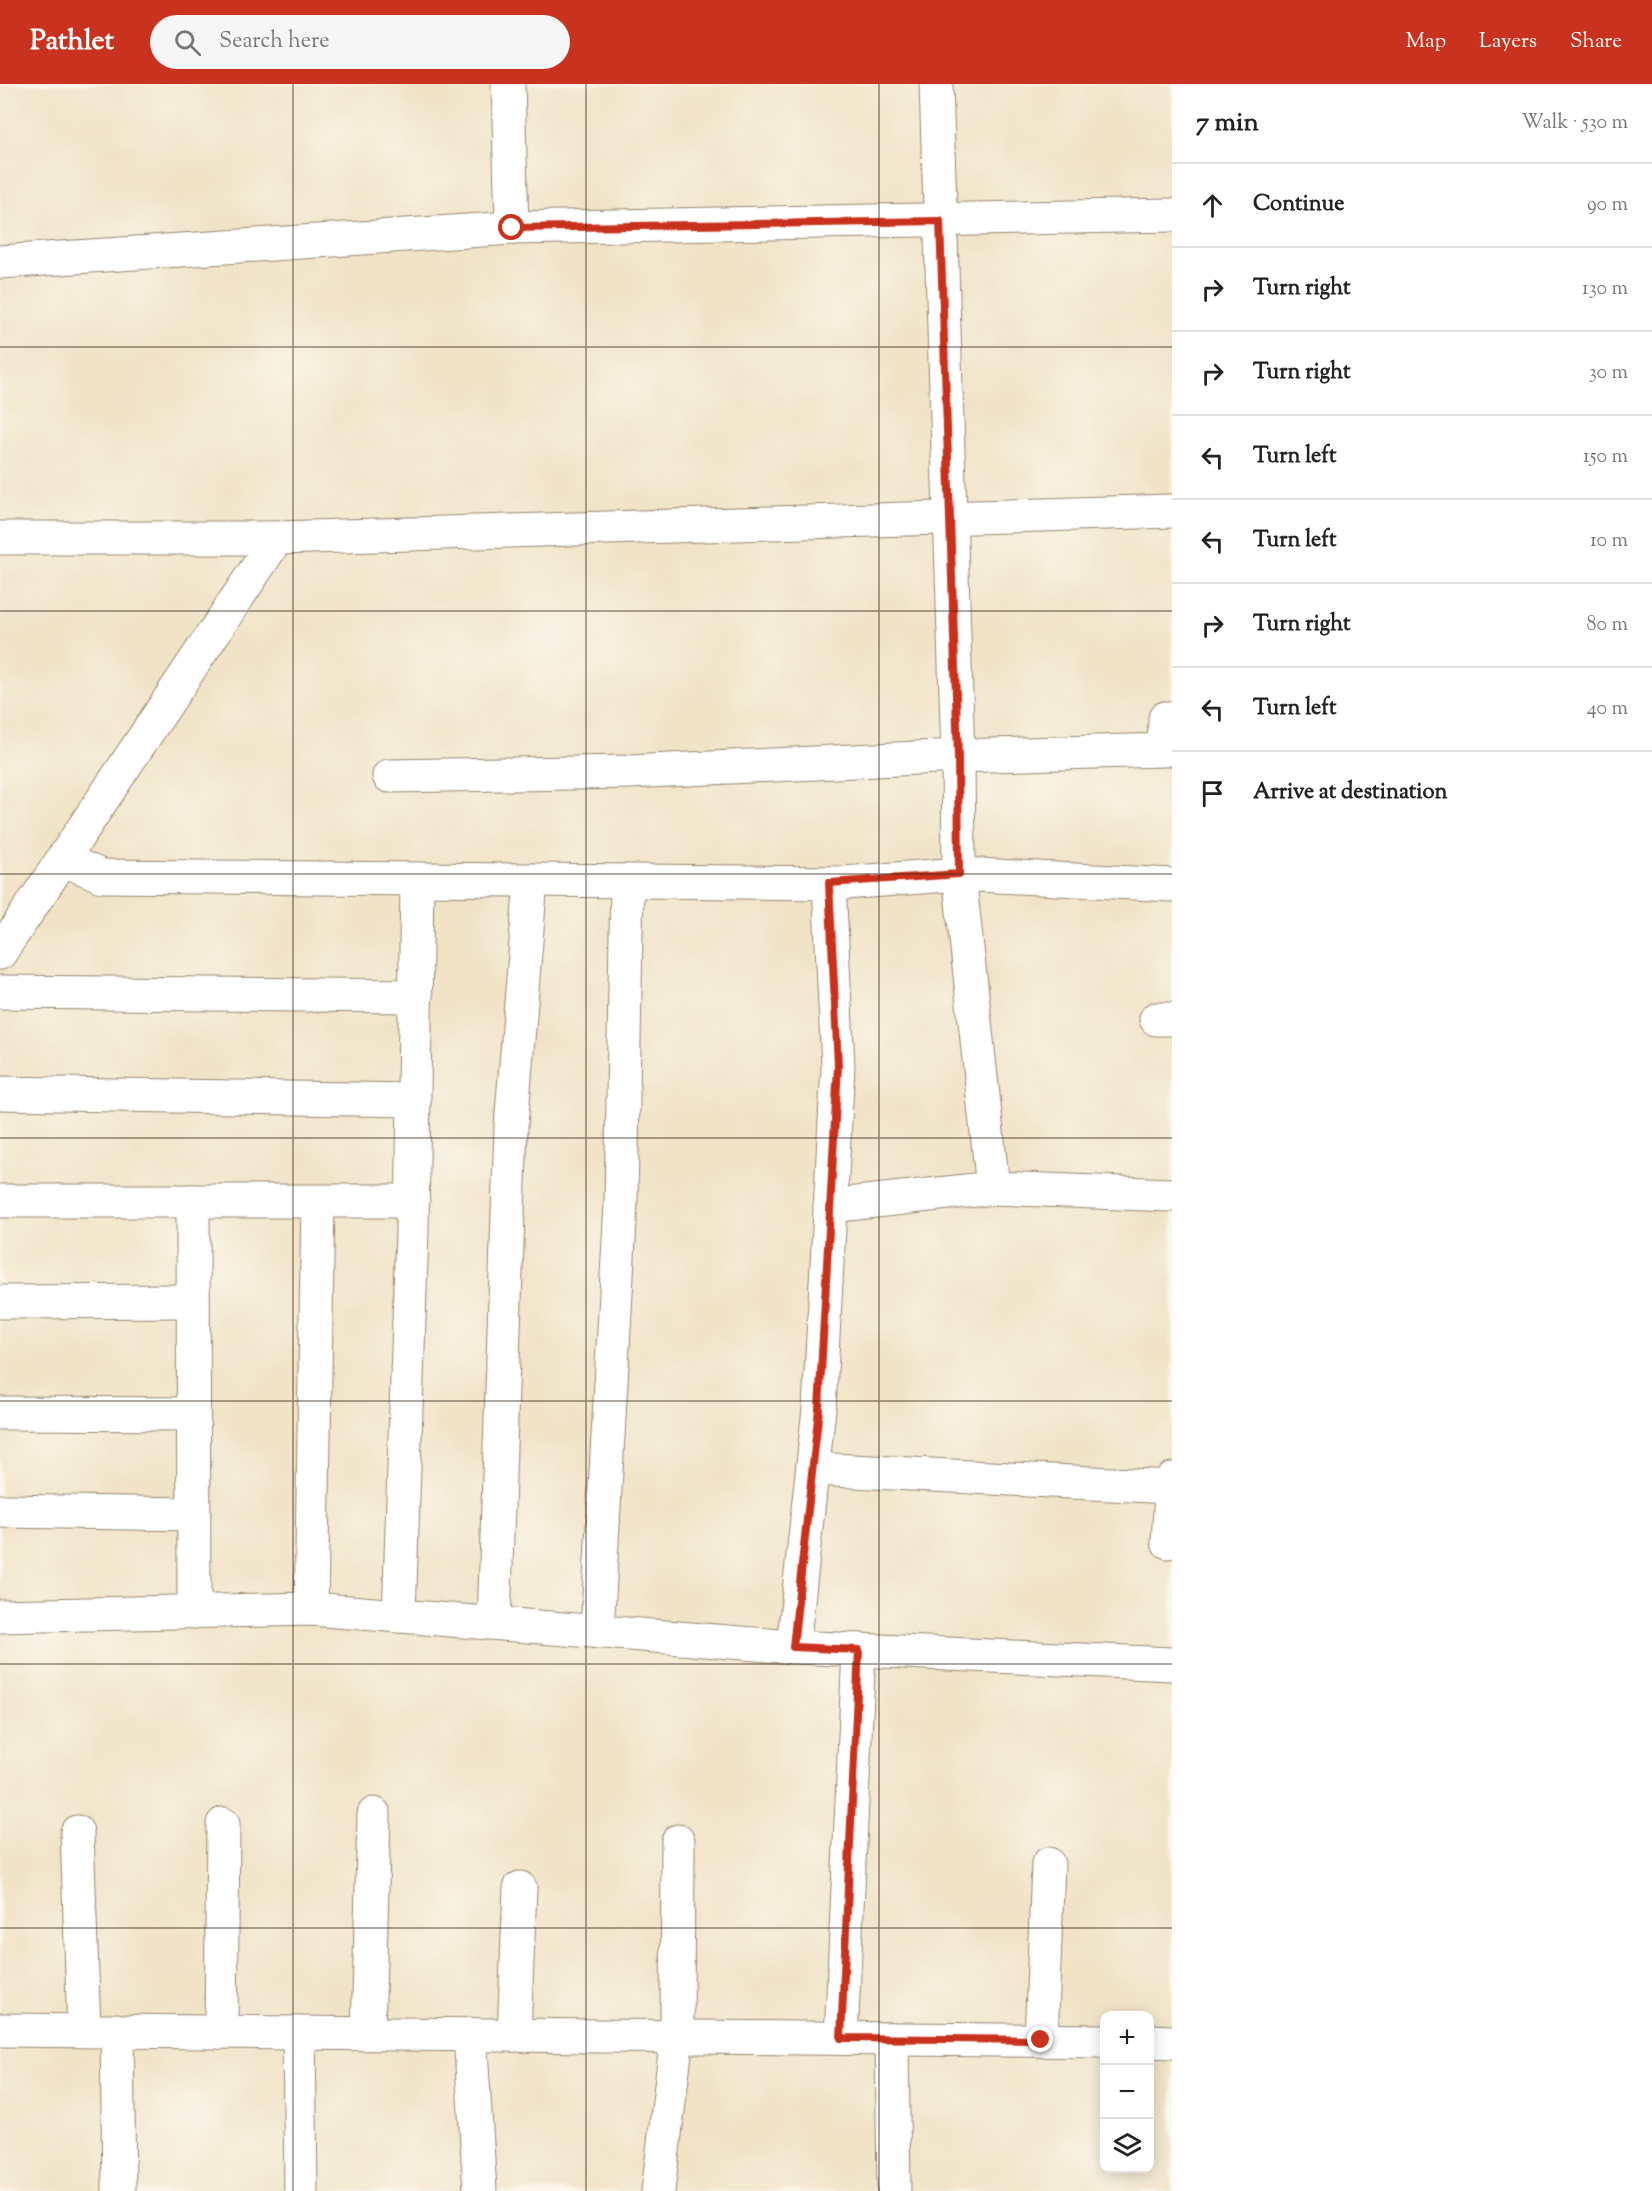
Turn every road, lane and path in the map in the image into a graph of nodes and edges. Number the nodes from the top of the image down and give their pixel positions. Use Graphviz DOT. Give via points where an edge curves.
graph roads {
  1 [pos="508,84"];
  2 [pos="936,84"];
  3 [pos="1172,215"];
  4 [pos="940,221"];
  5 [pos="512,228"];
  6 [pos="0,262"];
  7 [pos="1172,511"];
  8 [pos="949,519"];
  9 [pos="0,538"];
  10 [pos="277,538"];
  11 [pos="1172,718"];
  12 [pos="958,756"];
  13 [pos="389,776"];
  14 [pos="62,859"];
  15 [pos="959,874"];
  16 [pos="417,879"];
  17 [pos="531,880"];
  18 [pos="627,881"];
  19 [pos="829,883"];
  20 [pos="1172,885"];
  21 [pos="0,953"];
  22 [pos="0,992"];
  23 [pos="416,996"];
  24 [pos="0,1093"];
  25 [pos="414,1100"];
  26 [pos="993,1188"];
  27 [pos="1172,1195"];
  28 [pos="0,1201"];
  29 [pos="193,1202"];
  30 [pos="318,1202"];
  31 [pos="413,1202"];
  32 [pos="830,1206"];
  33 [pos="192,1301"];
  34 [pos="0,1302"];
  35 [pos="0,1413"];
  36 [pos="193,1414"];
  37 [pos="813,1469"];
  38 [pos="1172,1479"];
  39 [pos="1171,1487"];
  40 [pos="0,1511"];
  41 [pos="194,1514"];
  42 [pos="1168,1542"];
  43 [pos="311,1609"];
  44 [pos="194,1612"];
  45 [pos="0,1616"];
  46 [pos="399,1616"];
  47 [pos="494,1623"];
  48 [pos="597,1632"];
  49 [pos="793,1647"];
  50 [pos="859,1650"];
  51 [pos="1172,1664"];
  52 [pos="374,1814"];
  53 [pos="223,1824"];
  54 [pos="77,1832"];
  55 [pos="678,1841"];
  56 [pos="1048,1864"];
  57 [pos="520,1888"];
  58 [pos="0,2030"];
  59 [pos="84,2030"];
  60 [pos="117,2030"];
  61 [pos="221,2032"];
  62 [pos="299,2033"];
  63 [pos="368,2033"];
  64 [pos="470,2034"];
  65 [pos="514,2035"];
  66 [pos="677,2037"];
  67 [pos="841,2038"];
  68 [pos="892,2039"];
  69 [pos="1041,2040"];
  70 [pos="1100,2041"];
  71 [pos="1154,2042"];
  72 [pos="1172,2042"];
  73 [pos="119,2191"];
  74 [pos="301,2191"];
  75 [pos="480,2191"];
  76 [pos="658,2191"];
  77 [pos="894,2191"];
  1 -- 5 [label="street"];
  2 -- 4 [label="street"];
  3 -- 4 [label="street"];
  4 -- 5 [label="street"];
  4 -- 8 [label="street"];
  5 -- 6 [label="street"];
  7 -- 8 [label="street"];
  8 -- 10 [label="street"];
  8 -- 12 [label="street"];
  9 -- 10 [label="street"];
  10 -- 14 [label="street"];
  11 -- 12 [label="street" via="1165,718 1164,750"];
  12 -- 13 [label="street" via="630,771"];
  12 -- 15 [label="street"];
  14 -- 16 [label="street" via="102,876"];
  14 -- 21 [label="street"];
  15 -- 19 [label="street"];
  15 -- 20 [label="street"];
  15 -- 26 [label="street"];
  16 -- 17 [label="street"];
  16 -- 23 [label="street"];
  17 -- 18 [label="street"];
  17 -- 47 [label="street" via="511,1126"];
  18 -- 19 [label="street"];
  18 -- 48 [label="street" via="621,1204"];
  19 -- 32 [label="street" via="838,1066"];
  22 -- 23 [label="street"];
  23 -- 25 [label="street"];
  24 -- 25 [label="street"];
  25 -- 31 [label="street"];
  26 -- 27 [label="street"];
  26 -- 32 [label="street"];
  28 -- 29 [label="street"];
  29 -- 30 [label="street"];
  29 -- 33 [label="street"];
  30 -- 31 [label="street"];
  30 -- 43 [label="street"];
  31 -- 46 [label="street"];
  32 -- 37 [label="street"];
  33 -- 34 [label="street"];
  33 -- 36 [label="street"];
  35 -- 36 [label="street"];
  36 -- 41 [label="street"];
  37 -- 39 [label="street"];
  37 -- 49 [label="street"];
  38 -- 39 [label="street"];
  39 -- 42 [label="street"];
  40 -- 41 [label="street"];
  41 -- 44 [label="street"];
  43 -- 44 [label="street"];
  43 -- 46 [label="street"];
  44 -- 45 [label="street"];
  46 -- 47 [label="street"];
  47 -- 48 [label="street"];
  48 -- 49 [label="street"];
  49 -- 50 [label="street"];
  50 -- 51 [label="street"];
  50 -- 67 [label="street"];
  52 -- 63 [label="street"];
  53 -- 61 [label="street"];
  54 -- 59 [label="street"];
  55 -- 66 [label="street"];
  56 -- 69 [label="street"];
  57 -- 65 [label="street"];
  58 -- 59 [label="street"];
  59 -- 60 [label="street"];
  60 -- 61 [label="street"];
  60 -- 73 [label="street"];
  61 -- 62 [label="street"];
  62 -- 63 [label="street"];
  62 -- 74 [label="street"];
  63 -- 64 [label="street"];
  64 -- 65 [label="street"];
  64 -- 75 [label="street"];
  65 -- 66 [label="street"];
  66 -- 67 [label="street"];
  66 -- 76 [label="street"];
  67 -- 68 [label="street"];
  68 -- 69 [label="street"];
  68 -- 77 [label="street"];
  69 -- 70 [label="street"];
  71 -- 72 [label="street"];
}
